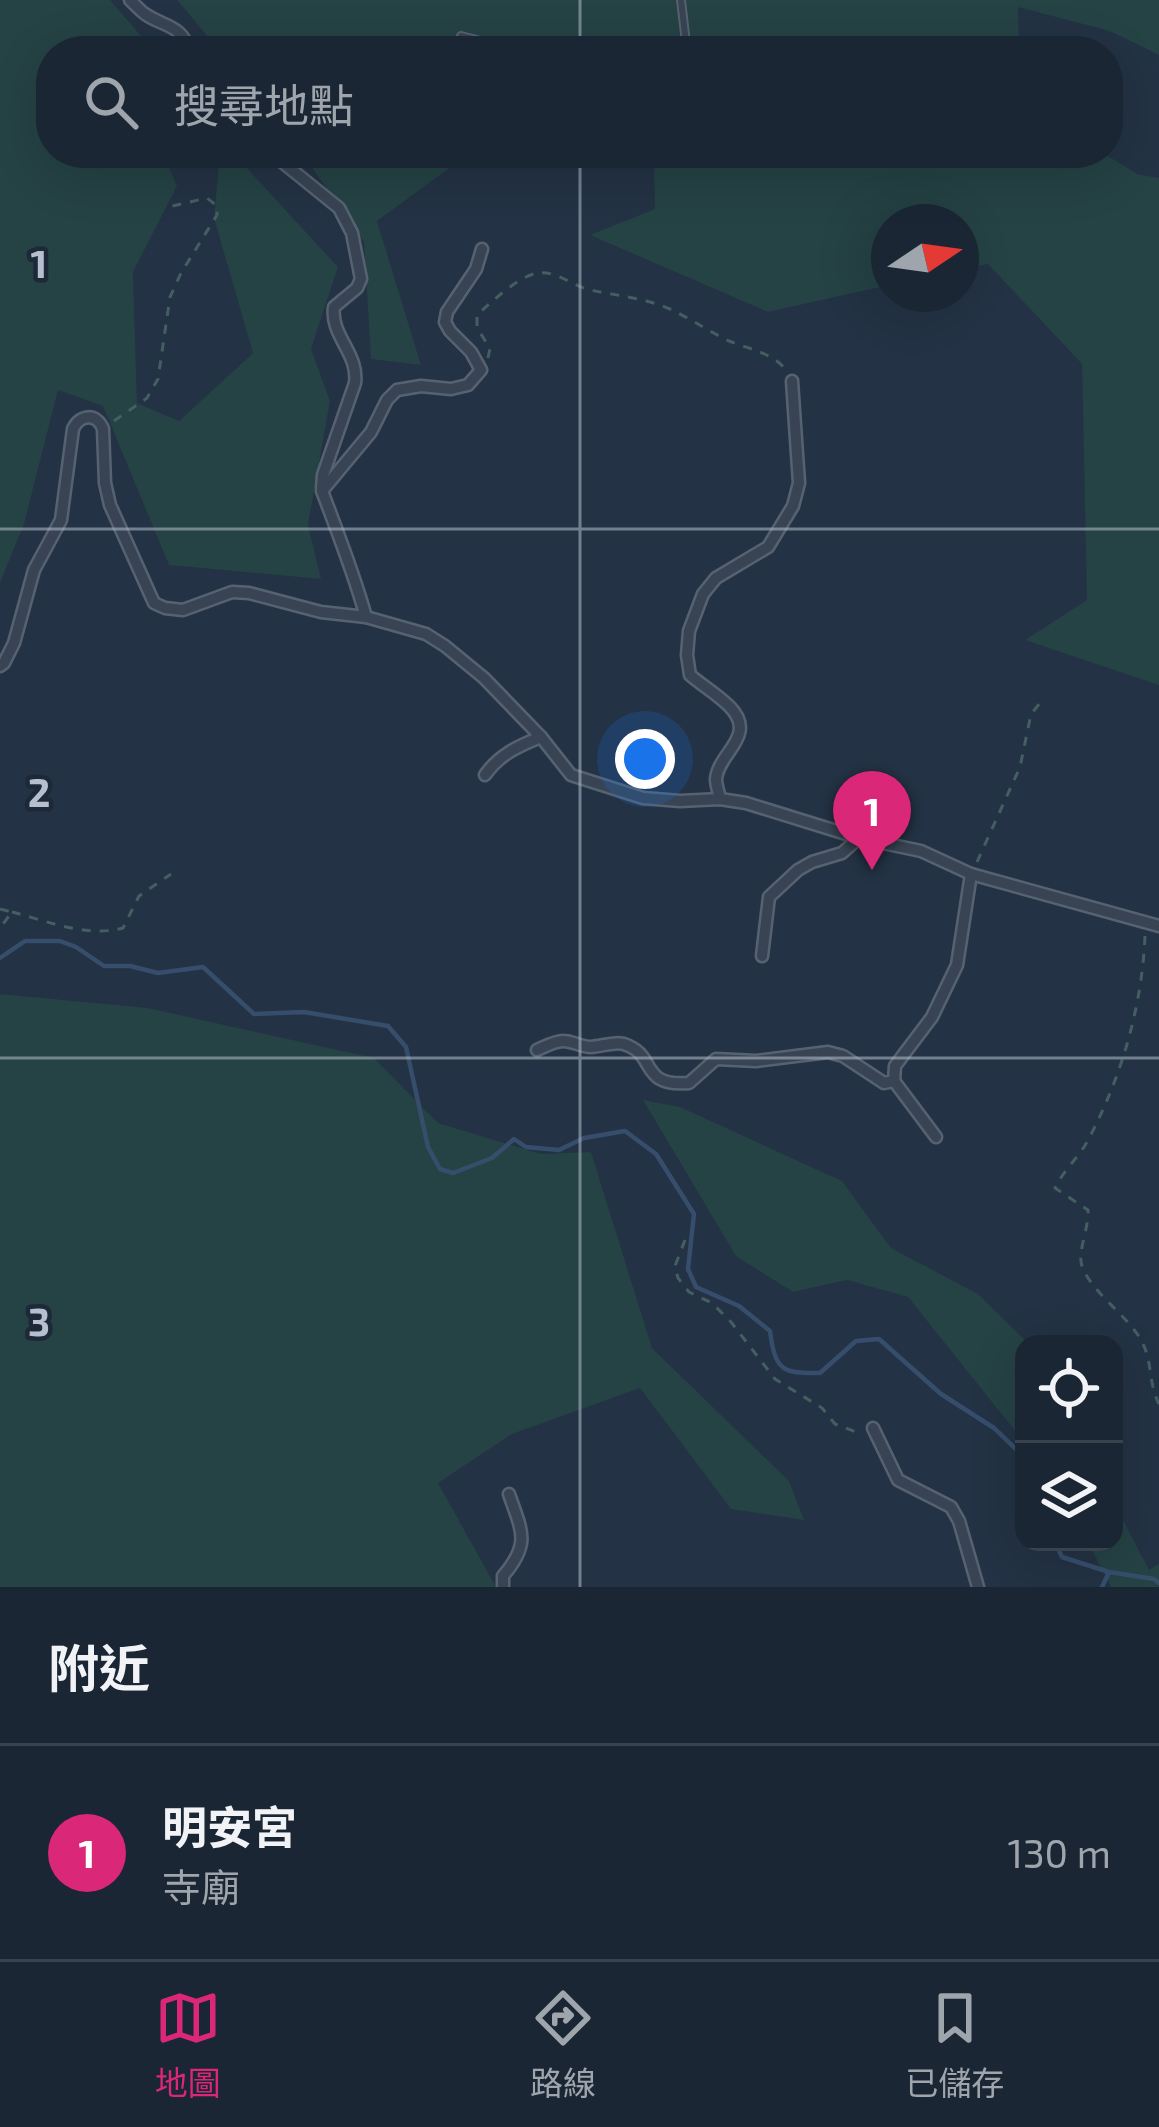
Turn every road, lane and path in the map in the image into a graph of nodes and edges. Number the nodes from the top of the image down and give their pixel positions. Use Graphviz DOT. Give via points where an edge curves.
graph roads {
  1 [pos="130,0"];
  2 [pos="681,0"];
  3 [pos="182,36"];
  4 [pos="685,36"];
  5 [pos="290,168"];
  6 [pos="168,207"];
  7 [pos="482,249"];
  8 [pos="481,370"];
  9 [pos="792,381"];
  10 [pos="103,429"];
  11 [pos="322,491"];
  12 [pos="366,617"];
  13 [pos="0,666"];
  14 [pos="1040,703"];
  15 [pos="541,737"];
  16 [pos="485,775"];
  17 [pos="720,799"];
  18 [pos="859,838"];
  19 [pos="171,874"];
  20 [pos="971,874"];
  21 [pos="0,909"];
  22 [pos="12,912"];
  23 [pos="1153,924"];
  24 [pos="0,928"];
  25 [pos="762,956"];
  26 [pos="537,1050"];
  27 [pos="895,1081"];
  28 [pos="936,1137"];
  29 [pos="685,1240"];
  30 [pos="1159,1403"];
  31 [pos="873,1428"];
  32 [pos="508,1494"];
  33 [pos="503,1587"];
  34 [pos="978,1587"];
  1 -- 3 [label="street"];
  2 -- 4 [label="lane"];
  5 -- 11 [label="street" via="339,208 361,271 357,288 334,308 335,328 357,369"];
  6 -- 10 [label="path" via="207,198 218,206 170,297 158,379 147,398"];
  7 -- 8 [label="street" via="445,322"];
  8 -- 9 [label="path" via="490,348 478,315 538,272 668,308 783,364"];
  8 -- 11 [label="street" via="468,385 398,390"];
  9 -- 17 [label="street" via="797,496 768,547 710,584 689,631 690,675 734,710 739,726 716,779"];
  10 -- 12 [label="street" via="110,505 154,603 183,610 249,593"];
  10 -- 13 [label="street" via="92,417 76,422 62,520 34,570"];
  11 -- 12 [label="street"];
  12 -- 15 [label="street" via="445,646"];
  14 -- 20 [label="path"];
  15 -- 16 [label="street" via="513,748"];
  15 -- 17 [label="street" via="572,775 596,784 643,798"];
  17 -- 18 [label="street"];
  18 -- 20 [label="street" via="921,851"];
  18 -- 25 [label="street" via="842,854 798,870 769,898"];
  19 -- 22 [label="path" via="139,896 123,928 107,932"];
  20 -- 23 [label="street"];
  20 -- 27 [label="street" via="957,965 895,1066"];
  21 -- 22 [label="path"];
  22 -- 24 [label="path"];
  23 -- 30 [label="path" via="1108,1096 1055,1188 1088,1210 1083,1271 1139,1337"];
  26 -- 27 [label="street" via="561,1040 628,1045 653,1075 684,1084 716,1059 828,1052 884,1083"];
  27 -- 28 [label="street"];
  29 -- 31 [label="path" via="678,1278 731,1322 775,1378 844,1430"];
  31 -- 34 [label="street" via="898,1480 951,1507"];
  32 -- 33 [label="street" via="523,1543"];
}
